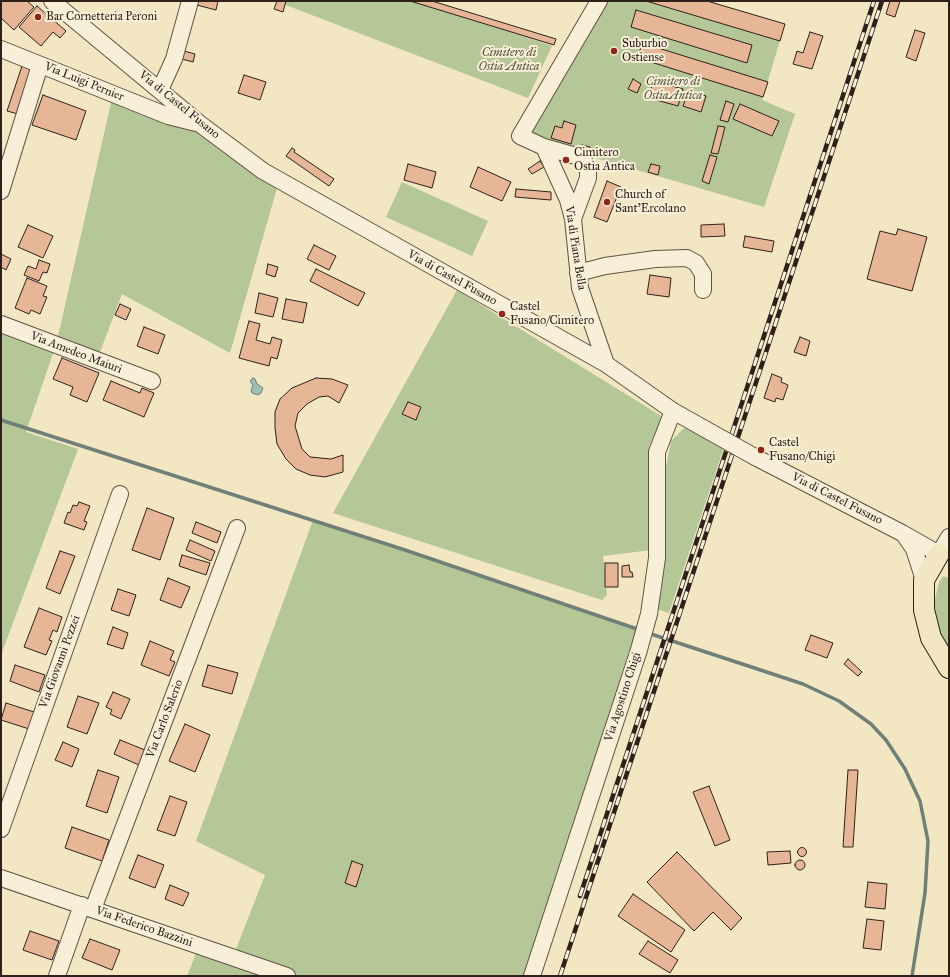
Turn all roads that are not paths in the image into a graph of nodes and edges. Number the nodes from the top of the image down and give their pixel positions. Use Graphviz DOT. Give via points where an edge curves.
graph roads {
  1 [pos="52,1"];
  2 [pos="190,1"];
  3 [pos="599,1"];
  4 [pos="1,49"];
  5 [pos="40,64"];
  6 [pos="160,90"];
  7 [pos="174,111"];
  8 [pos="200,124"];
  9 [pos="544,147"];
  10 [pos="1,191"];
  11 [pos="573,219"];
  12 [pos="578,273"];
  13 [pos="704,290"];
  14 [pos="1,324"];
  15 [pos="606,364"];
  16 [pos="152,381"];
  17 [pos="673,411"];
  18 [pos="120,494"];
  19 [pos="237,528"];
  20 [pos="902,533"];
  21 [pos="949,537"];
  22 [pos="946,558"];
  23 [pos="924,580"];
  24 [pos="949,668"];
  25 [pos="1,829"];
  26 [pos="1,878"];
  27 [pos="87,907"];
  28 [pos="56,976"];
  29 [pos="287,976"];
  30 [pos="532,976"];
  1 -- 6 [label="street, Via di Castel Fusano"];
  2 -- 6 [label="street" via="174,59"];
  3 -- 9 [label="street" via="520,136"];
  4 -- 5 [label="street, Via Luigi Pernier"];
  5 -- 7 [label="street, Via Luigi Pernier"];
  5 -- 10 [label="street"];
  6 -- 7 [label="street, Via di Castel Fusano"];
  7 -- 8 [label="street, Via Luigi Pernier"];
  8 -- 15 [label="street, Via di Castel Fusano" via="263,171"];
  9 -- 11 [label="street, Via di Piana Bella" via="568,200"];
  9 -- 11 [label="street" via="579,155 588,171 588,178"];
  11 -- 12 [label="street, Via di Piana Bella"];
  12 -- 13 [label="street" via="605,266 655,259 687,258 696,263 703,274"];
  12 -- 15 [label="street, Via di Piana Bella" via="580,288"];
  14 -- 16 [label="street, Via Amedeo Maiuri"];
  15 -- 17 [label="street, Via di Castel Fusano"];
  17 -- 20 [label="street, Via di Castel Fusano, bridge" via="755,457"];
  17 -- 30 [label="street, Via Agostino Chigi" via="657,452 657,558 649,614"];
  18 -- 25 [label="street, Via Giovanni Pezzei"];
  19 -- 27 [label="street, Via Carlo Salerio"];
  20 -- 22 [label="street, Via di Castel Fusano"];
  20 -- 23 [label="street" via="914,549"];
  21 -- 22 [label="street"];
  22 -- 23 [label="main road"];
  23 -- 24 [label="main road" via="924,610 928,631"];
  26 -- 27 [label="street, Via Federico Bazzini"];
  27 -- 28 [label="street, Via Carlo Salerio"];
  27 -- 29 [label="street, Via Federico Bazzini"];
}
